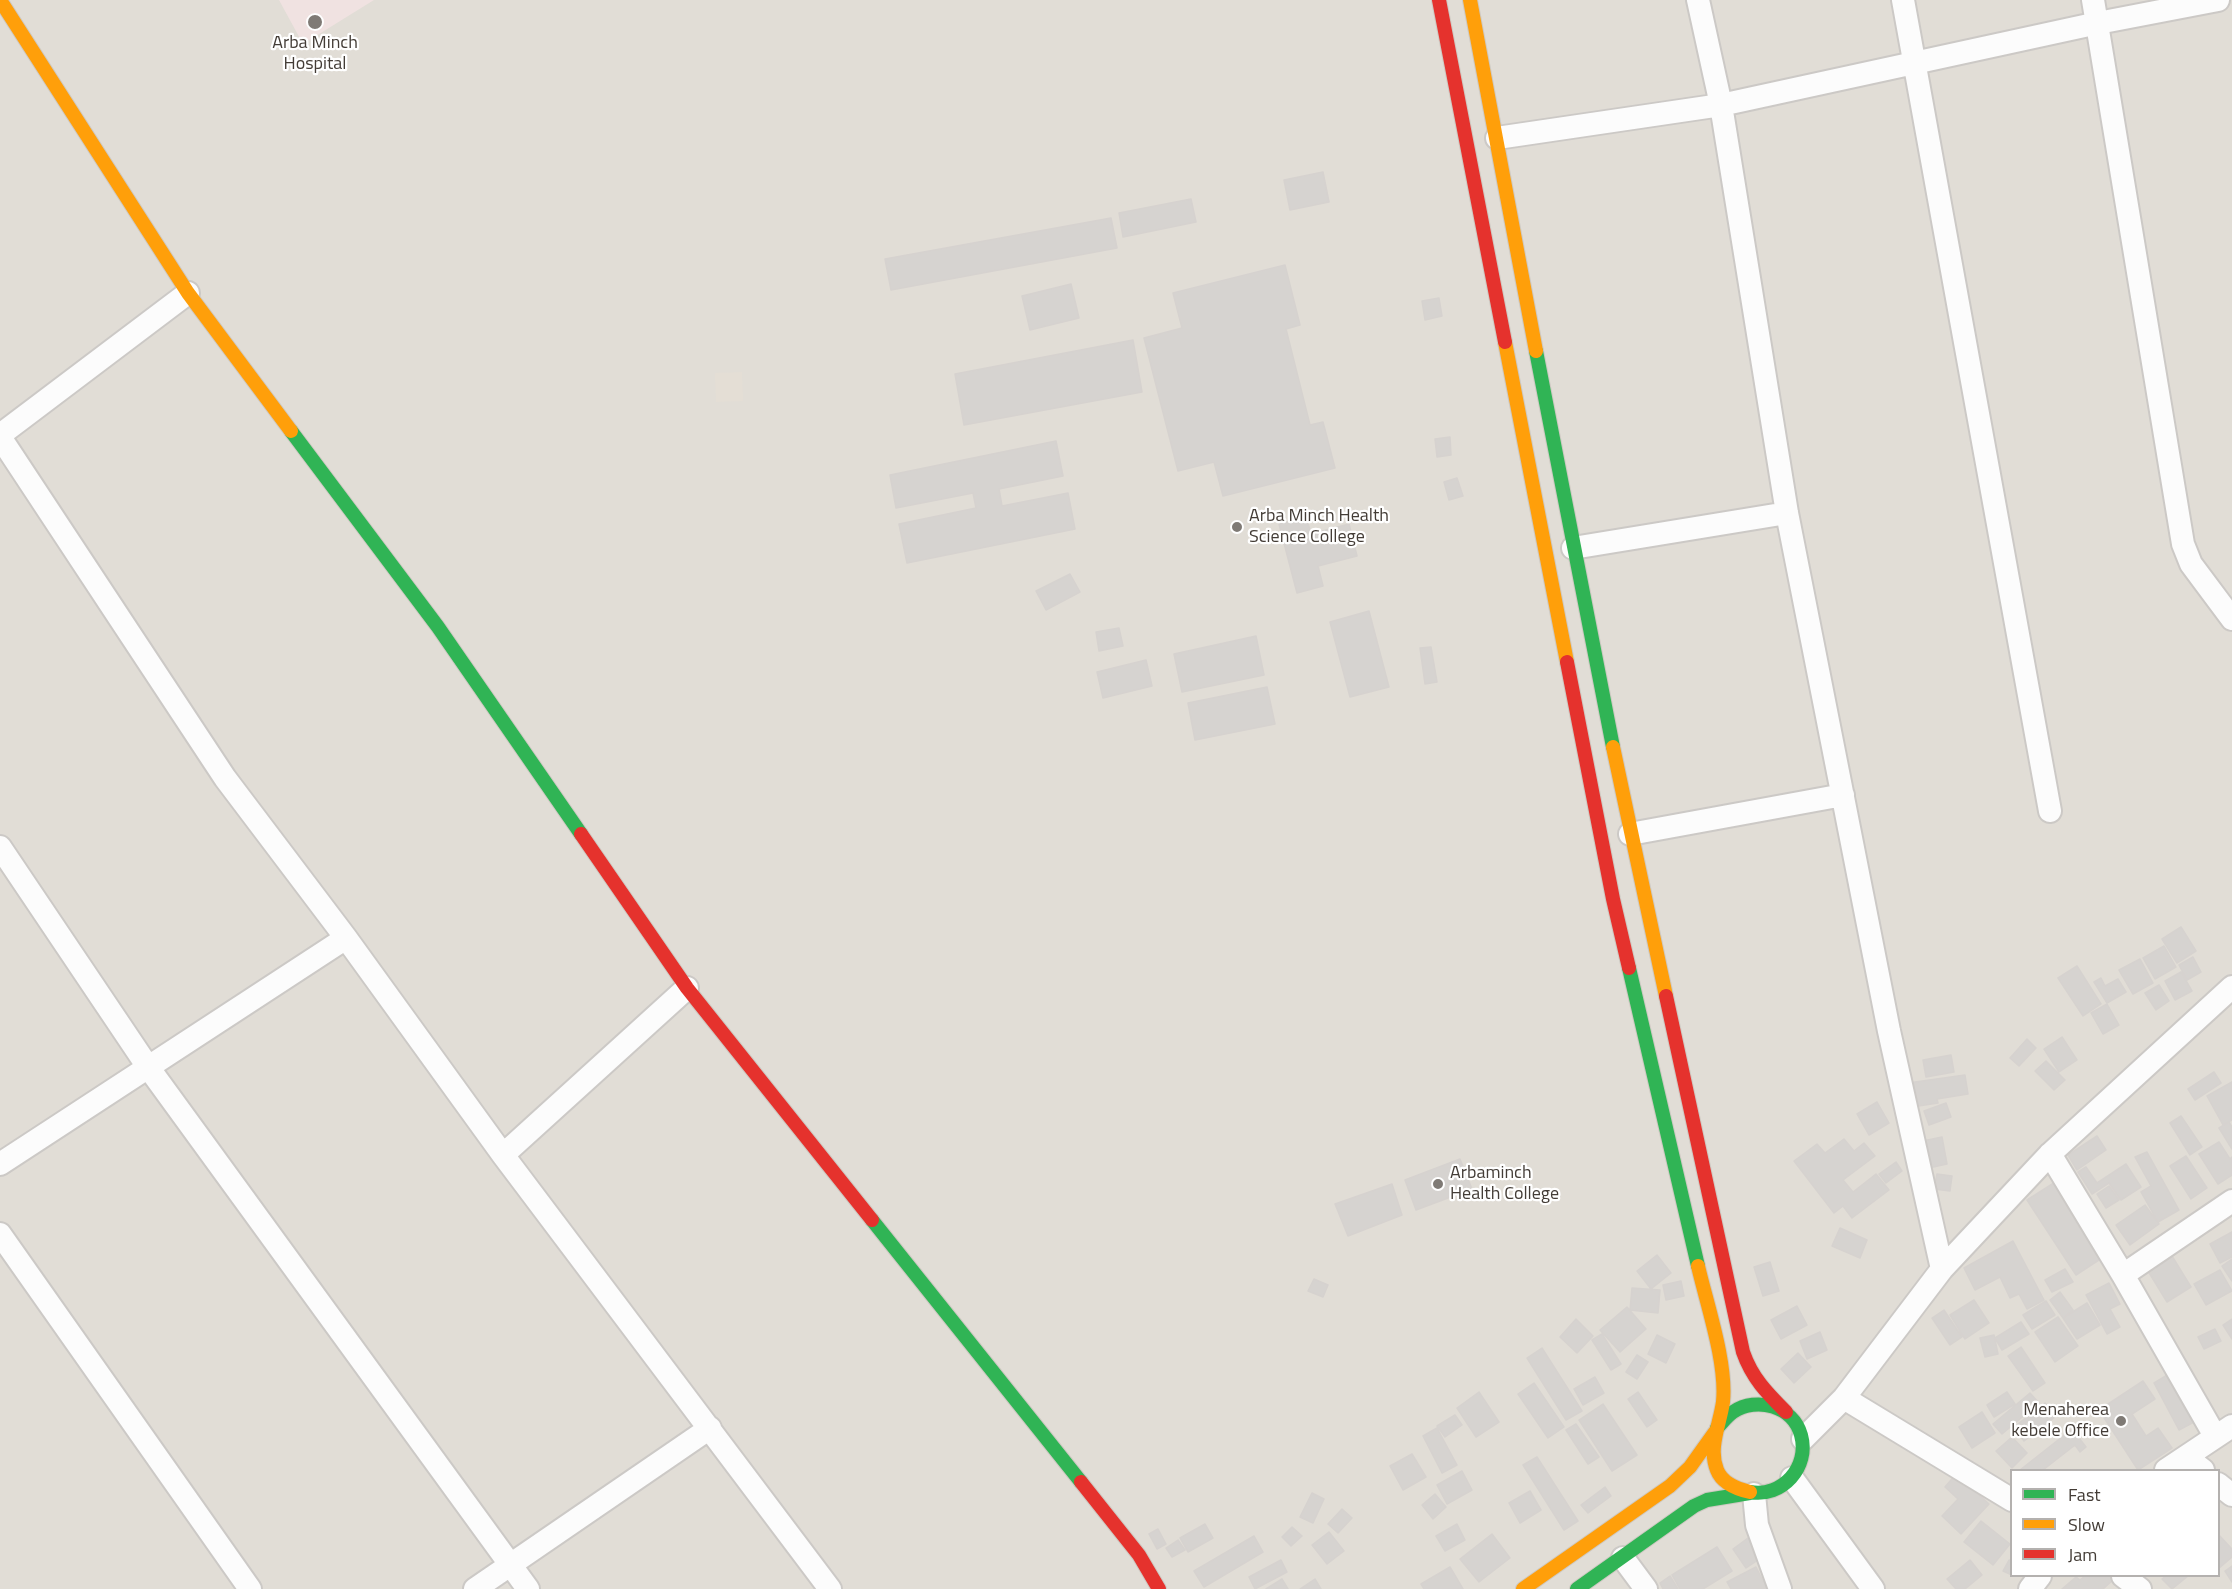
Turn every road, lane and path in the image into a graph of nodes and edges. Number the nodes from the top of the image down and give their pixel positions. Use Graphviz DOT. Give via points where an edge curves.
graph roads {
  1 [pos="0,0"];
  2 [pos="1439,0"];
  3 [pos="1470,0"];
  4 [pos="1698,0"];
  5 [pos="1903,0"];
  6 [pos="2094,0"];
  7 [pos="2218,0"];
  8 [pos="2098,23"];
  9 [pos="1916,63"];
  10 [pos="1720,105"];
  11 [pos="1497,138"];
  12 [pos="188,293"];
  13 [pos="0,436"];
  14 [pos="1788,513"];
  15 [pos="1573,548"];
  16 [pos="2232,619"];
  17 [pos="1843,795"];
  18 [pos="2050,811"];
  19 [pos="1629,834"];
  20 [pos="0,847"];
  21 [pos="346,938"];
  22 [pos="2232,987"];
  23 [pos="687,988"];
  24 [pos="148,1067"];
  25 [pos="2050,1154"];
  26 [pos="503,1155"];
  27 [pos="0,1164"];
  28 [pos="2232,1201"];
  29 [pos="0,1234"];
  30 [pos="1942,1269"];
  31 [pos="2123,1275"];
  32 [pos="1844,1398"];
  33 [pos="1790,1416"];
  34 [pos="711,1428"];
  35 [pos="1716,1430"];
  36 [pos="2224,1431"];
  37 [pos="1803,1439"];
  38 [pos="2194,1464"];
  39 [pos="2171,1469"];
  40 [pos="1792,1478"];
  41 [pos="2220,1486"];
  42 [pos="1752,1494"];
  43 [pos="2232,1495"];
  44 [pos="2010,1499"];
  45 [pos="1623,1558"];
  46 [pos="511,1566"];
  47 [pos="2125,1577"];
  48 [pos="250,1589"];
  49 [pos="475,1589"];
  50 [pos="528,1589"];
  51 [pos="830,1589"];
  52 [pos="1159,1589"];
  53 [pos="1523,1589"];
  54 [pos="1577,1589"];
  55 [pos="1646,1589"];
  56 [pos="1780,1589"];
  57 [pos="1873,1589"];
  58 [pos="2140,1589"];
  1 -- 12 [label="main road"];
  2 -- 35 [label="main road" via="1613,900 1719,1354 1723,1404"];
  3 -- 11 [label="main road"];
  4 -- 10 [label="street"];
  5 -- 9 [label="street"];
  6 -- 8 [label="street"];
  7 -- 8 [label="street"];
  8 -- 9 [label="street"];
  8 -- 16 [label="street" via="2183,544 2191,564"];
  9 -- 10 [label="street"];
  9 -- 18 [label="street"];
  10 -- 11 [label="street"];
  10 -- 14 [label="street"];
  11 -- 15 [label="main road"];
  12 -- 13 [label="street"];
  12 -- 23 [label="main road" via="438,627"];
  13 -- 21 [label="street" via="225,778"];
  14 -- 15 [label="street"];
  14 -- 17 [label="street"];
  15 -- 19 [label="main road"];
  17 -- 19 [label="street"];
  17 -- 30 [label="street" via="1889,1031"];
  19 -- 33 [label="main road" via="1745,1354 1758,1384"];
  20 -- 24 [label="street"];
  21 -- 24 [label="street"];
  21 -- 26 [label="street"];
  22 -- 25 [label="street"];
  23 -- 26 [label="street"];
  23 -- 52 [label="main road" via="1139,1555"];
  24 -- 27 [label="street"];
  24 -- 46 [label="street"];
  25 -- 30 [label="street"];
  25 -- 31 [label="street"];
  26 -- 34 [label="street"];
  28 -- 31 [label="street"];
  29 -- 48 [label="street"];
  30 -- 32 [label="street"];
  31 -- 36 [label="street"];
  32 -- 37 [label="street"];
  32 -- 44 [label="street"];
  33 -- 35 [label="main road" via="1778,1407 1750,1403 1725,1417"];
  33 -- 37 [label="main road"];
  34 -- 46 [label="street"];
  34 -- 51 [label="street"];
  35 -- 42 [label="main road" via="1712,1452 1718,1471 1731,1486"];
  35 -- 53 [label="main road" via="1690,1467 1670,1486"];
  36 -- 38 [label="street"];
  37 -- 40 [label="main road" via="1802,1460"];
  38 -- 39 [label="street"];
  40 -- 42 [label="main road" via="1775,1491"];
  40 -- 57 [label="street"];
  41 -- 43 [label="street"];
  42 -- 45 [label="main road" via="1707,1500 1694,1506"];
  42 -- 56 [label="street" via="1757,1525"];
  45 -- 54 [label="main road"];
  45 -- 55 [label="street"];
  46 -- 49 [label="street"];
  46 -- 50 [label="street"];
  47 -- 58 [label="street"];
}
